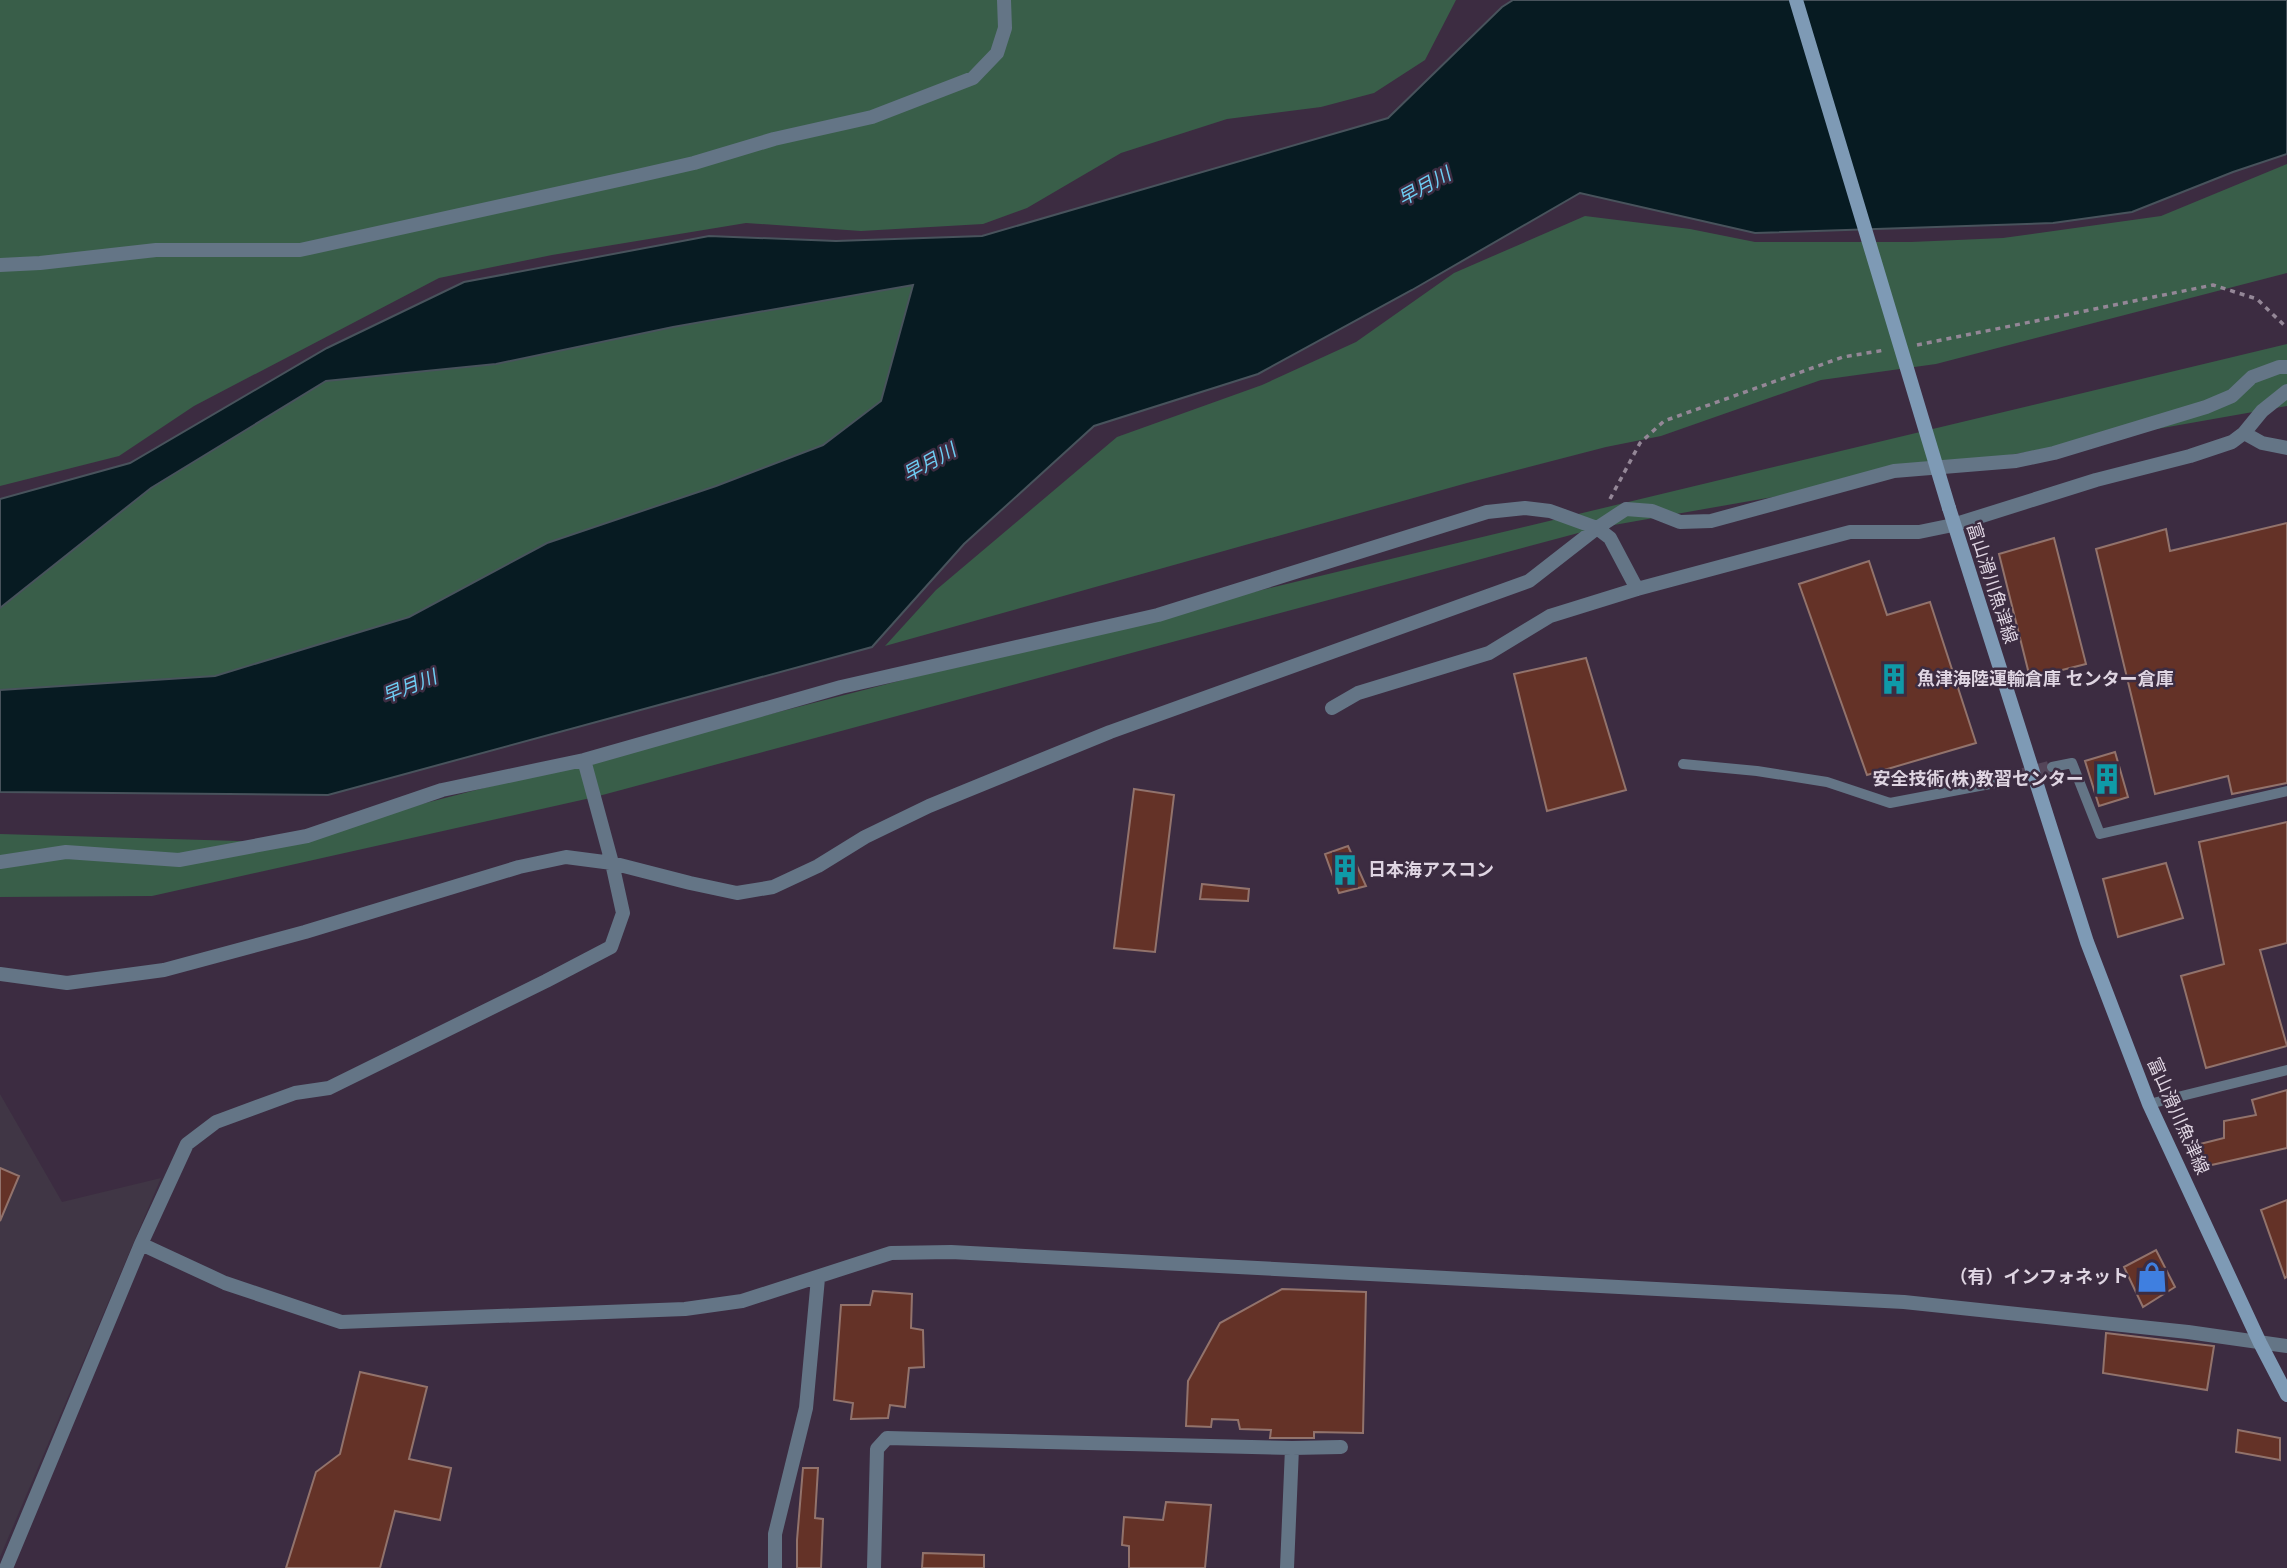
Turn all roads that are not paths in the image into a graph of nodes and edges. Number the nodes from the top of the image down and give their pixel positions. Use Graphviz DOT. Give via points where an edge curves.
graph roads {
  1 [pos="1004,0"];
  2 [pos="1796,0"];
  3 [pos="0,265"];
  4 [pos="2287,367"];
  5 [pos="2287,391"];
  6 [pos="2244,433"];
  7 [pos="2287,448"];
  8 [pos="1953,524"];
  9 [pos="1597,527"];
  10 [pos="1637,589"];
  11 [pos="1332,708"];
  12 [pos="584,760"];
  13 [pos="1683,764"];
  14 [pos="2052,767"];
  15 [pos="1995,783"];
  16 [pos="2287,790"];
  17 [pos="0,862"];
  18 [pos="612,863"];
  19 [pos="0,974"];
  20 [pos="2287,1070"];
  21 [pos="2149,1104"];
  22 [pos="141,1244"];
  23 [pos="818,1278"];
  24 [pos="2260,1343"];
  25 [pos="2287,1346"];
  26 [pos="2287,1395"];
  27 [pos="1341,1447"];
  28 [pos="1292,1448"];
  29 [pos="6,1568"];
  30 [pos="775,1568"];
  31 [pos="874,1568"];
  32 [pos="1287,1568"];
  1 -- 3 [label="street" via="1005,28 997,53 973,78 872,117 648,174 300,250 156,250"];
  2 -- 8 [label="main road, 富山滑川魚津線, bridge"];
  4 -- 9 [label="street" via="2252,377 2232,396 2206,407 2054,453 2016,461 1894,471 1711,521 1680,522 1652,511 1626,509"];
  5 -- 6 [label="street"];
  6 -- 7 [label="street" via="2262,443"];
  6 -- 8 [label="street" via="2232,442 2190,456"];
  8 -- 10 [label="street" via="1919,532 1850,532"];
  8 -- 21 [label="main road, 富山滑川魚津線" via="2087,942"];
  9 -- 10 [label="street" via="1610,538"];
  9 -- 12 [label="street" via="1550,511 1487,512 1158,615 841,687"];
  9 -- 18 [label="street" via="1529,581 1110,732 929,807 773,887 737,893"];
  10 -- 11 [label="street" via="1550,616 1489,653 1359,693"];
  12 -- 17 [label="street" via="442,790 307,836 179,860 66,852"];
  12 -- 18 [label="street"];
  13 -- 15 [label="lane" via="1827,782 1890,803"];
  14 -- 16 [label="lane" via="2072,763 2100,834"];
  18 -- 19 [label="street" via="566,857 519,867 164,970 67,983"];
  18 -- 22 [label="street" via="623,913 611,947 329,1087 295,1093 216,1122 187,1144"];
  20 -- 21 [label="lane"];
  21 -- 24 [label="main road, 富山滑川魚津線"];
  22 -- 23 [label="street" via="225,1283 341,1322 685,1309 742,1301"];
  22 -- 29 [label="street"];
  23 -- 24 [label="street" via="891,1253 951,1252 1904,1302"];
  23 -- 30 [label="street" via="806,1408 775,1534"];
  24 -- 25 [label="street"];
  24 -- 26 [label="main road, 富山滑川魚津線"];
  27 -- 28 [label="street"];
  28 -- 31 [label="street" via="887,1438 877,1449"];
  28 -- 32 [label="street"];
}
